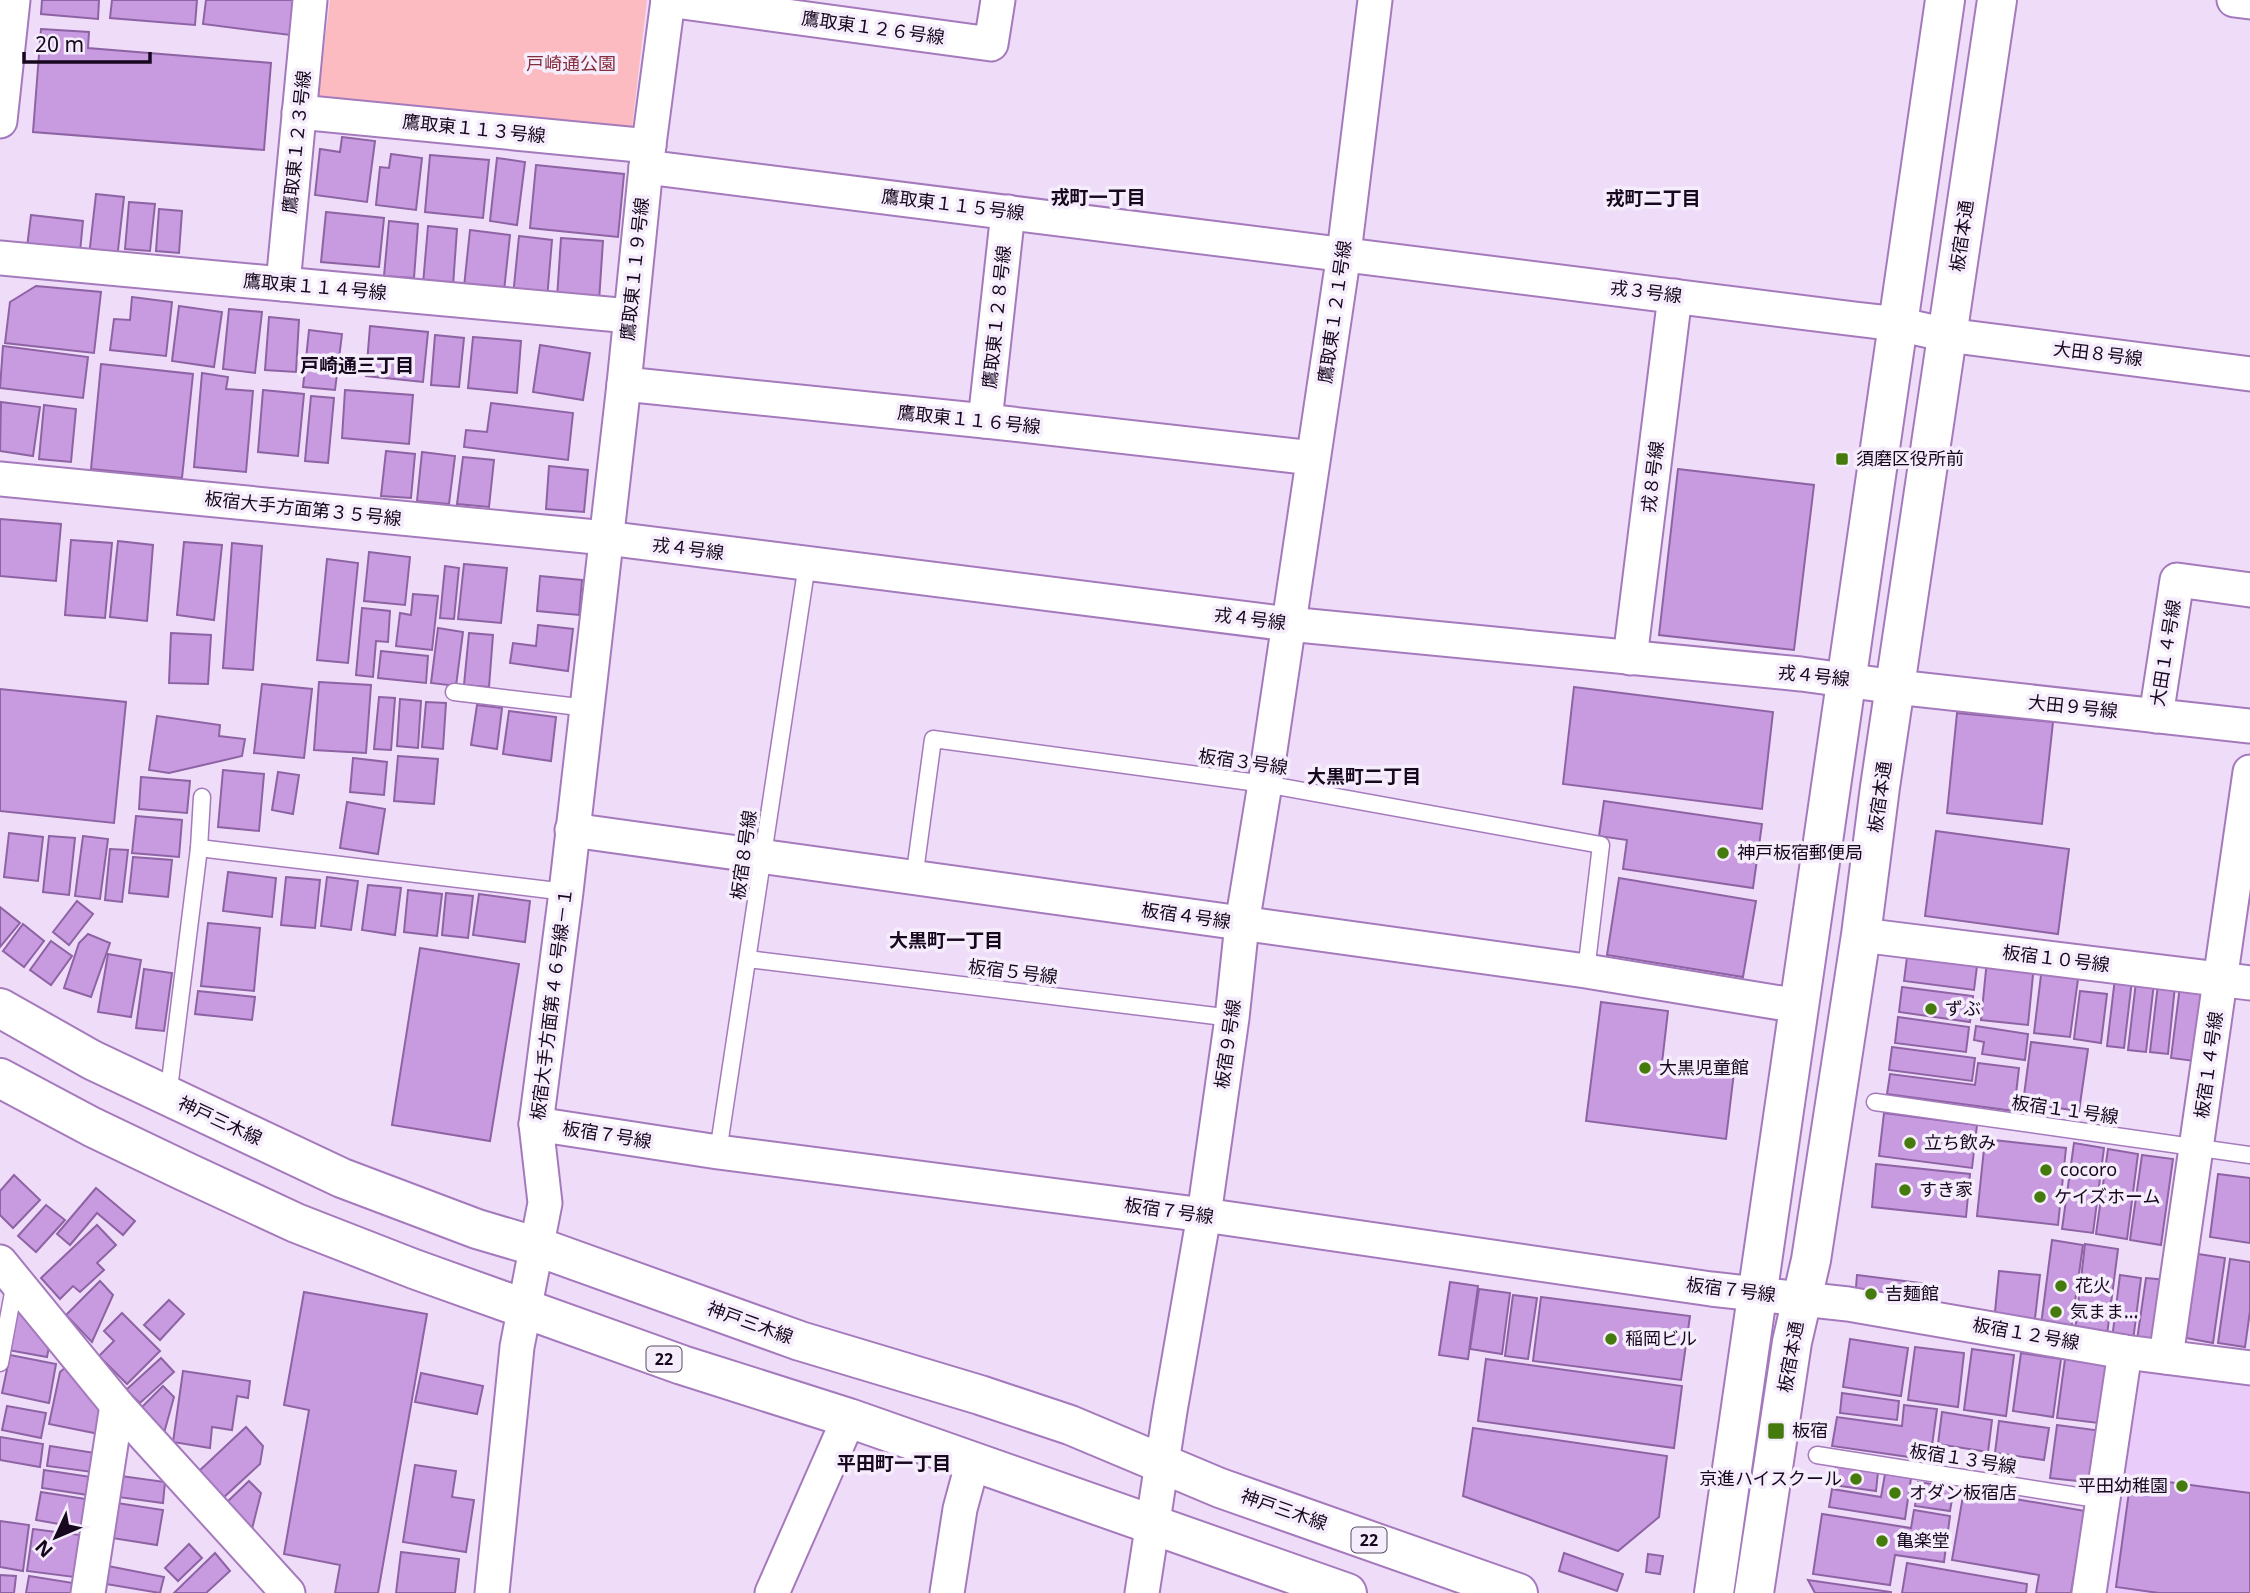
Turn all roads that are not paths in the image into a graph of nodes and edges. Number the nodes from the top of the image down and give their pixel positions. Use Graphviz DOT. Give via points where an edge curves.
graph roads {
  1 [pos="13,0"];
  2 [pos="310,0"];
  3 [pos="668,0"];
  4 [pos="998,0"];
  5 [pos="1375,0"];
  6 [pos="1945,0"];
  7 [pos="1997,0"];
  8 [pos="2234,0"];
  9 [pos="2250,2"];
  10 [pos="1,101"];
  11 [pos="299,112"];
  12 [pos="647,157"];
  13 [pos="1008,212"];
  14 [pos="1344,253"];
  15 [pos="0,258"];
  16 [pos="283,284"];
  17 [pos="1675,296"];
  18 [pos="630,316"];
  19 [pos="1898,324"];
  20 [pos="1947,335"];
  21 [pos="2250,374"];
  22 [pos="624,384"];
  23 [pos="985,421"];
  24 [pos="1313,458"];
  25 [pos="0,479"];
  26 [pos="606,538"];
  27 [pos="807,564"];
  28 [pos="2250,590"];
  29 [pos="1288,624"];
  30 [pos="1630,658"];
  31 [pos="1846,679"];
  32 [pos="1896,687"];
  33 [pos="454,692"];
  34 [pos="587,708"];
  35 [pos="2156,716"];
  36 [pos="2250,726"];
  37 [pos="2250,772"];
  38 [pos="1265,784"];
  39 [pos="202,797"];
  40 [pos="572,830"];
  41 [pos="199,848"];
  42 [pos="763,858"];
  43 [pos="914,879"];
  44 [pos="566,892"];
  45 [pos="1242,924"];
  46 [pos="1861,935"];
  47 [pos="748,959"];
  48 [pos="1586,971"];
  49 [pos="2236,981"];
  50 [pos="1799,1006"];
  51 [pos="0,1008"];
  52 [pos="1232,1018"];
  53 [pos="0,1078"];
  54 [pos="168,1097"];
  55 [pos="1875,1102"];
  56 [pos="536,1124"];
  57 [pos="2197,1148"];
  58 [pos="718,1152"];
  59 [pos="2250,1155"];
  60 [pos="1204,1215"];
  61 [pos="538,1247"];
  62 [pos="8,1271"];
  63 [pos="1756,1294"];
  64 [pos="1802,1299"];
  65 [pos="524,1310"];
  66 [pos="2125,1352"];
  67 [pos="2166,1357"];
  68 [pos="0,1363"];
  69 [pos="2250,1368"];
  70 [pos="117,1405"];
  71 [pos="849,1418"];
  72 [pos="1817,1455"];
  73 [pos="972,1461"];
  74 [pos="1162,1464"];
  75 [pos="2103,1500"];
  76 [pos="1152,1526"];
  77 [pos="88,1593"];
  78 [pos="288,1593"];
  79 [pos="492,1593"];
  80 [pos="772,1593"];
  81 [pos="947,1593"];
  82 [pos="1142,1593"];
  83 [pos="1348,1593"];
  84 [pos="1518,1593"];
  85 [pos="1714,1593"];
  86 [pos="1754,1593"];
  87 [pos="2089,1593"];
  1 -- 10 [label="street"];
  2 -- 11 [label="street, 鷹取東１２３号線"];
  3 -- 4 [label="street, 鷹取東１２６号線" via="991,44"];
  3 -- 12 [label="street, 鷹取東１１９号線"];
  5 -- 14 [label="street, 鷹取東１２１号線"];
  6 -- 19 [label="main road"];
  7 -- 20 [label="main road, 板宿本通"];
  8 -- 9 [label="street"];
  11 -- 12 [label="street, 鷹取東１１３号線"];
  11 -- 16 [label="street, 鷹取東１２３号線"];
  12 -- 13 [label="street, 鷹取東１１５号線"];
  12 -- 18 [label="street, 鷹取東１１９号線"];
  13 -- 14 [label="street, 鷹取東１１５号線"];
  13 -- 23 [label="street, 鷹取東１２８号線"];
  14 -- 17 [label="street, 戎３号線"];
  14 -- 24 [label="street, 鷹取東１２１号線"];
  15 -- 16 [label="street, 鷹取東１１４号線"];
  16 -- 18 [label="street, 鷹取東１１４号線"];
  17 -- 19 [label="street, 戎３号線"];
  17 -- 30 [label="street, 戎８号線"];
  18 -- 22 [label="street, 鷹取東１１９号線"];
  19 -- 20 [label="street, 戎３号線"];
  19 -- 31 [label="main road"];
  20 -- 21 [label="street, 大田８号線"];
  20 -- 32 [label="main road, 板宿本通"];
  22 -- 23 [label="street, 鷹取東１１６号線"];
  22 -- 26 [label="street, 鷹取東１１９号線"];
  23 -- 24 [label="street, 鷹取東１１６号線"];
  24 -- 29 [label="street, 鷹取東１２１号線"];
  25 -- 26 [label="street, 板宿大手方面第３５号線"];
  26 -- 27 [label="street, 戎４号線"];
  26 -- 34 [label="street, 板宿大手方面第４６号線－１"];
  27 -- 29 [label="street, 戎４号線"];
  27 -- 42 [label="lane, 板宿８号線"];
  28 -- 35 [label="street, 大田１４号線" via="2177,580"];
  29 -- 30 [label="street, 戎４号線"];
  29 -- 38 [label="street, 板宿９号線"];
  30 -- 31 [label="street, 戎４号線"];
  31 -- 32 [label="street, 戎４号線"];
  31 -- 50 [label="main road"];
  32 -- 35 [label="street, 大田９号線"];
  32 -- 46 [label="main road, 板宿本通"];
  33 -- 34 [label="lane"];
  34 -- 40 [label="street, 板宿大手方面第４６号線－１"];
  35 -- 36 [label="street, 大田９号線"];
  37 -- 49 [label="street, 板宿１４号線"];
  38 -- 43 [label="lane, 板宿３号線" via="933,739"];
  38 -- 45 [label="street, 板宿９号線"];
  38 -- 48 [label="lane, 板宿３号線" via="1601,845"];
  39 -- 41 [label="lane"];
  40 -- 42 [label="street, 板宿４号線"];
  40 -- 44 [label="street, 板宿大手方面第４６号線－１"];
  41 -- 44 [label="lane"];
  41 -- 54 [label="lane"];
  42 -- 43 [label="street, 板宿４号線"];
  42 -- 47 [label="lane, 板宿８号線"];
  43 -- 45 [label="street, 板宿４号線"];
  44 -- 56 [label="street, 板宿大手方面第４６号線－１"];
  45 -- 48 [label="street, 板宿４号線"];
  45 -- 52 [label="street, 板宿９号線"];
  46 -- 49 [label="street, 板宿１０号線"];
  46 -- 64 [label="main road, 板宿本通"];
  47 -- 52 [label="lane, 板宿５号線"];
  47 -- 58 [label="lane, 板宿８号線"];
  48 -- 50 [label="street, 板宿４号線"];
  49 -- 57 [label="street, 板宿１４号線"];
  50 -- 63 [label="main road"];
  51 -- 54 [label="main road, 神戸三木線 / 22"];
  52 -- 60 [label="street, 板宿９号線"];
  53 -- 65 [label="main road, 22" via="296,1223"];
  54 -- 61 [label="main road, 神戸三木線 / 22" via="342,1178"];
  55 -- 57 [label="lane, 板宿１１号線"];
  56 -- 58 [label="street, 板宿７号線"];
  56 -- 61 [label="street, 板宿大手方面第４６号線－１" via="545,1203"];
  57 -- 59 [label="lane, 板宿１１号線"];
  57 -- 67 [label="street, 板宿１４号線"];
  58 -- 60 [label="street, 板宿７号線"];
  60 -- 63 [label="street, 板宿７号線"];
  60 -- 74 [label="street, 板宿９号線"];
  61 -- 65 [label="street, 板宿大手方面第４６号線－１"];
  61 -- 74 [label="main road, 神戸三木線 / 22" via="800,1341 1070,1425"];
  62 -- 68 [label="lane"];
  62 -- 70 [label="street"];
  63 -- 64 [label="street, 板宿７号線"];
  63 -- 85 [label="main road"];
  64 -- 66 [label="street, 板宿１２号線"];
  64 -- 86 [label="main road, 板宿本通"];
  65 -- 71 [label="main road, 22"];
  65 -- 79 [label="street, 板宿大手方面第４６号線－１"];
  66 -- 67 [label="street, 板宿１２号線"];
  66 -- 75 [label="street"];
  67 -- 69 [label="street, 板宿１２号線"];
  70 -- 77 [label="street"];
  70 -- 78 [label="street"];
  71 -- 73 [label="main road, 22"];
  71 -- 80 [label="street"];
  72 -- 75 [label="lane, 板宿１３号線"];
  73 -- 76 [label="main road, 22"];
  73 -- 81 [label="street"];
  74 -- 76 [label="street, 板宿９号線"];
  74 -- 84 [label="main road, 神戸三木線 / 22"];
  75 -- 87 [label="street"];
  76 -- 82 [label="street, 板宿９号線"];
  76 -- 83 [label="main road, 22"];
}
